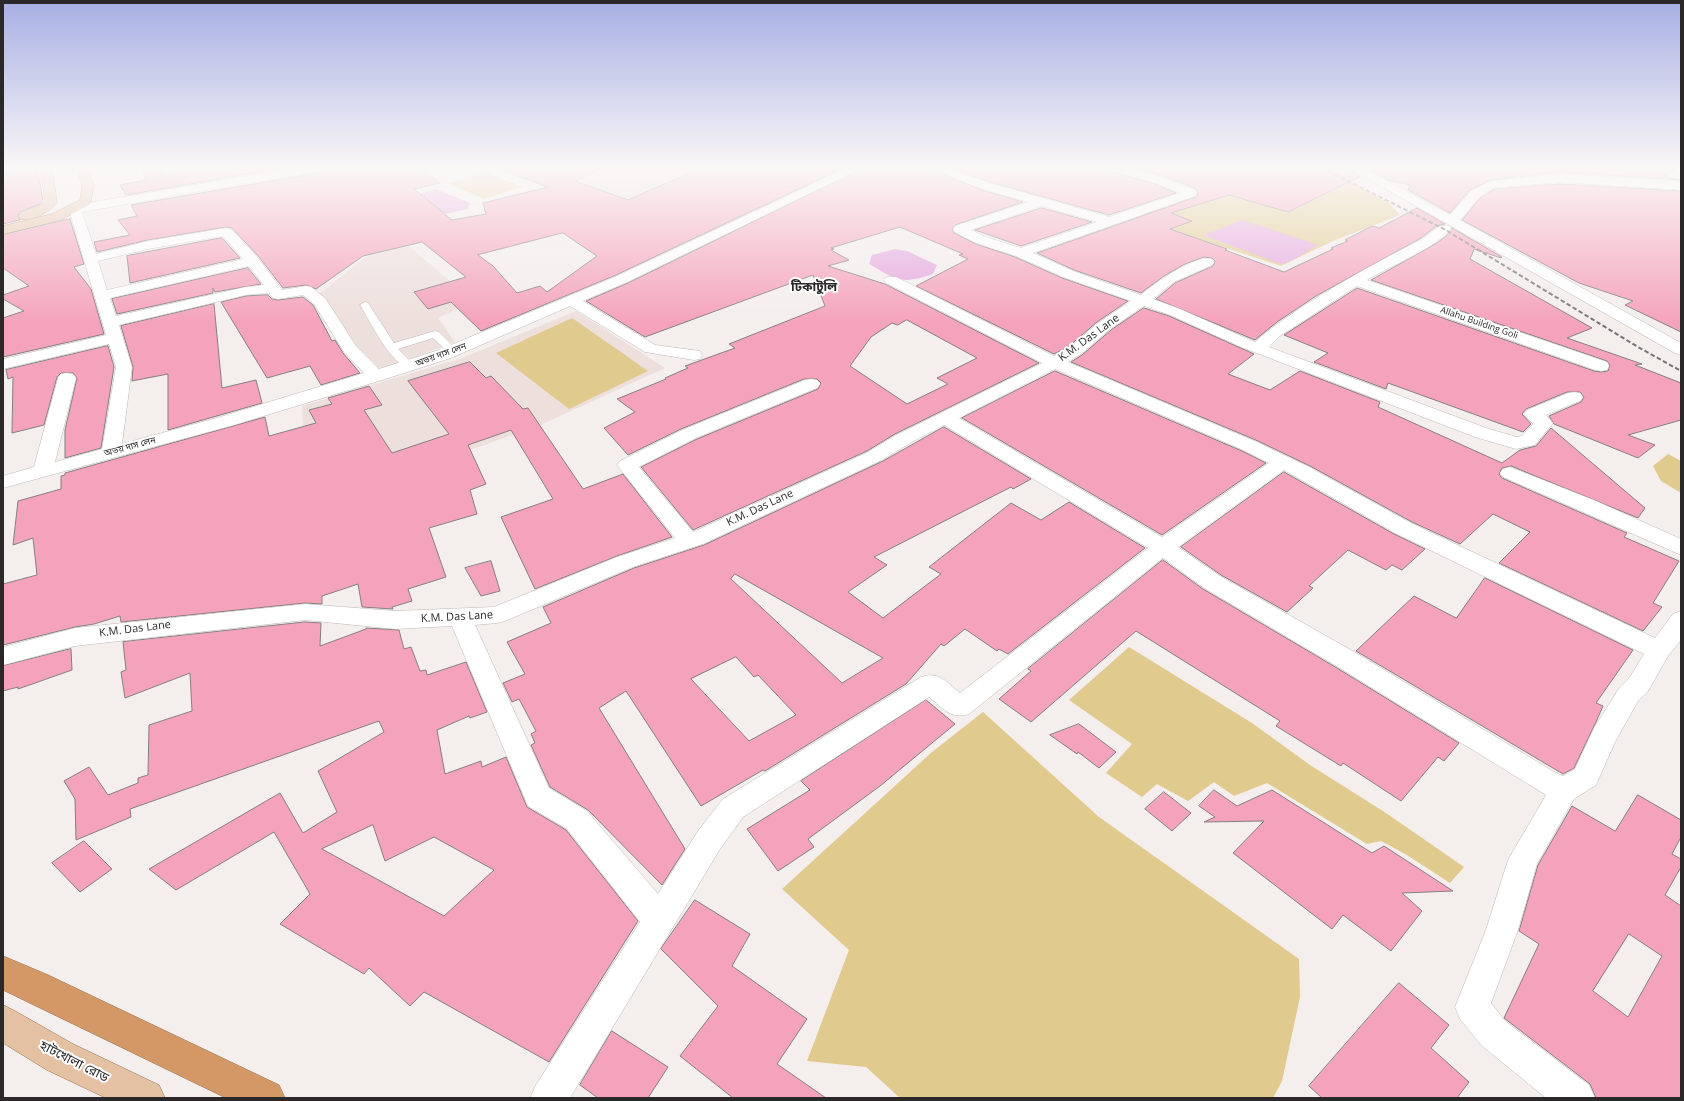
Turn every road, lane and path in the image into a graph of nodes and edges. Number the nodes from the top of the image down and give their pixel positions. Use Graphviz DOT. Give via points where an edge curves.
graph roads {
  1 [pos="50,219"];
  2 [pos="78,219"];
  3 [pos="747,219"];
  4 [pos="987,219"];
  5 [pos="1101,219"];
  6 [pos="1117,219"];
  7 [pos="1439,219"];
  8 [pos="1454,219"];
  9 [pos="1110,222"];
  10 [pos="1447,225"];
  11 [pos="3,230"];
  12 [pos="1020,253"];
  13 [pos="91,259"];
  14 [pos="253,261"];
  15 [pos="1207,262"];
  16 [pos="891,280"];
  17 [pos="1357,281"];
  18 [pos="274,288"];
  19 [pos="103,295"];
  20 [pos="572,301"];
  21 [pos="1142,301"];
  22 [pos="365,305"];
  23 [pos="111,322"];
  24 [pos="116,338"];
  25 [pos="393,347"];
  26 [pos="1258,348"];
  27 [pos="1681,350"];
  28 [pos="453,351"];
  29 [pos="694,355"];
  30 [pos="1055,363"];
  31 [pos="3,364"];
  32 [pos="410,366"];
  33 [pos="1600,366"];
  34 [pos="376,376"];
  35 [pos="66,378"];
  36 [pos="812,384"];
  37 [pos="1574,397"];
  38 [pos="945,418"];
  39 [pos="111,453"];
  40 [pos="1283,462"];
  41 [pos="43,471"];
  42 [pos="1510,473"];
  43 [pos="3,482"];
  44 [pos="689,541"];
  45 [pos="1163,546"];
  46 [pos="1681,548"];
  47 [pos="460,617"];
  48 [pos="1681,620"];
  49 [pos="1659,650"];
  50 [pos="3,656"];
  51 [pos="1564,790"];
  52 [pos="660,920"];
  53 [pos="3,973"];
  54 [pos="3,1023"];
  55 [pos="146,1098"];
  56 [pos="266,1098"];
  57 [pos="548,1098"];
  58 [pos="1576,1098"];
  1 -- 11 [label="main road"];
  2 -- 13 [label="street"];
  3 -- 20 [label="street, অভয় দাস লেন"];
  4 -- 12 [label="street" via="960,228 981,240"];
  5 -- 9 [label="street"];
  6 -- 9 [label="street"];
  7 -- 10 [label="street"];
  8 -- 10 [label="street"];
  9 -- 12 [label="street"];
  10 -- 17 [label="street" via="1430,240"];
  10 -- 27 [label="street"];
  12 -- 21 [label="street"];
  13 -- 14 [label="street" via="148,245 226,232"];
  13 -- 19 [label="street"];
  14 -- 18 [label="street"];
  14 -- 19 [label="street"];
  15 -- 21 [label="street, K.M. Das Lane" via="1169,279"];
  16 -- 30 [label="street"];
  17 -- 26 [label="street" via="1274,333"];
  17 -- 33 [label="street, Allahu Building Goli"];
  18 -- 23 [label="street" via="246,291"];
  18 -- 34 [label="street" via="278,295 306,290 320,300 350,349"];
  19 -- 23 [label="street"];
  20 -- 28 [label="street, অভয় দাস লেন"];
  20 -- 29 [label="street" via="651,349"];
  21 -- 26 [label="street"];
  21 -- 30 [label="street, K.M. Das Lane"];
  22 -- 25 [label="lane"];
  23 -- 24 [label="street"];
  24 -- 31 [label="street"];
  24 -- 39 [label="street" via="124,367"];
  25 -- 28 [label="lane" via="435,334"];
  25 -- 32 [label="lane"];
  26 -- 37 [label="street" via="1482,433 1516,443 1528,441 1544,423 1534,414"];
  28 -- 32 [label="street, অভয় দাস লেন"];
  30 -- 38 [label="street, K.M. Das Lane"];
  30 -- 40 [label="street"];
  32 -- 34 [label="street, অভয় দাস লেন"];
  34 -- 39 [label="street, অভয় দাস লেন"];
  35 -- 41 [label="street"];
  36 -- 44 [label="street" via="689,434 627,465"];
  38 -- 44 [label="street, K.M. Das Lane" via="853,467"];
  38 -- 45 [label="street"];
  39 -- 41 [label="street, অভয় দাস লেন"];
  40 -- 45 [label="street"];
  40 -- 49 [label="street" via="1403,528"];
  41 -- 43 [label="street, অভয় দাস লেন"];
  42 -- 46 [label="street"];
  44 -- 47 [label="street, K.M. Das Lane" via="625,562 497,615"];
  45 -- 51 [label="street" via="1212,582 1347,660 1546,782"];
  45 -- 52 [label="street" via="960,707 930,684 733,808 709,840"];
  47 -- 50 [label="street, K.M. Das Lane" via="395,620 305,612 75,637"];
  47 -- 52 [label="street" via="538,797 577,820"];
  48 -- 49 [label="street"];
  49 -- 51 [label="street" via="1604,736 1586,777"];
  51 -- 58 [label="street" via="1522,860 1502,930 1472,1007 1493,1033"];
  52 -- 57 [label="street"];
  53 -- 56 [label="highway"];
  54 -- 55 [label="main road, হাটখোলা রোড" via="60,1057"];
}
